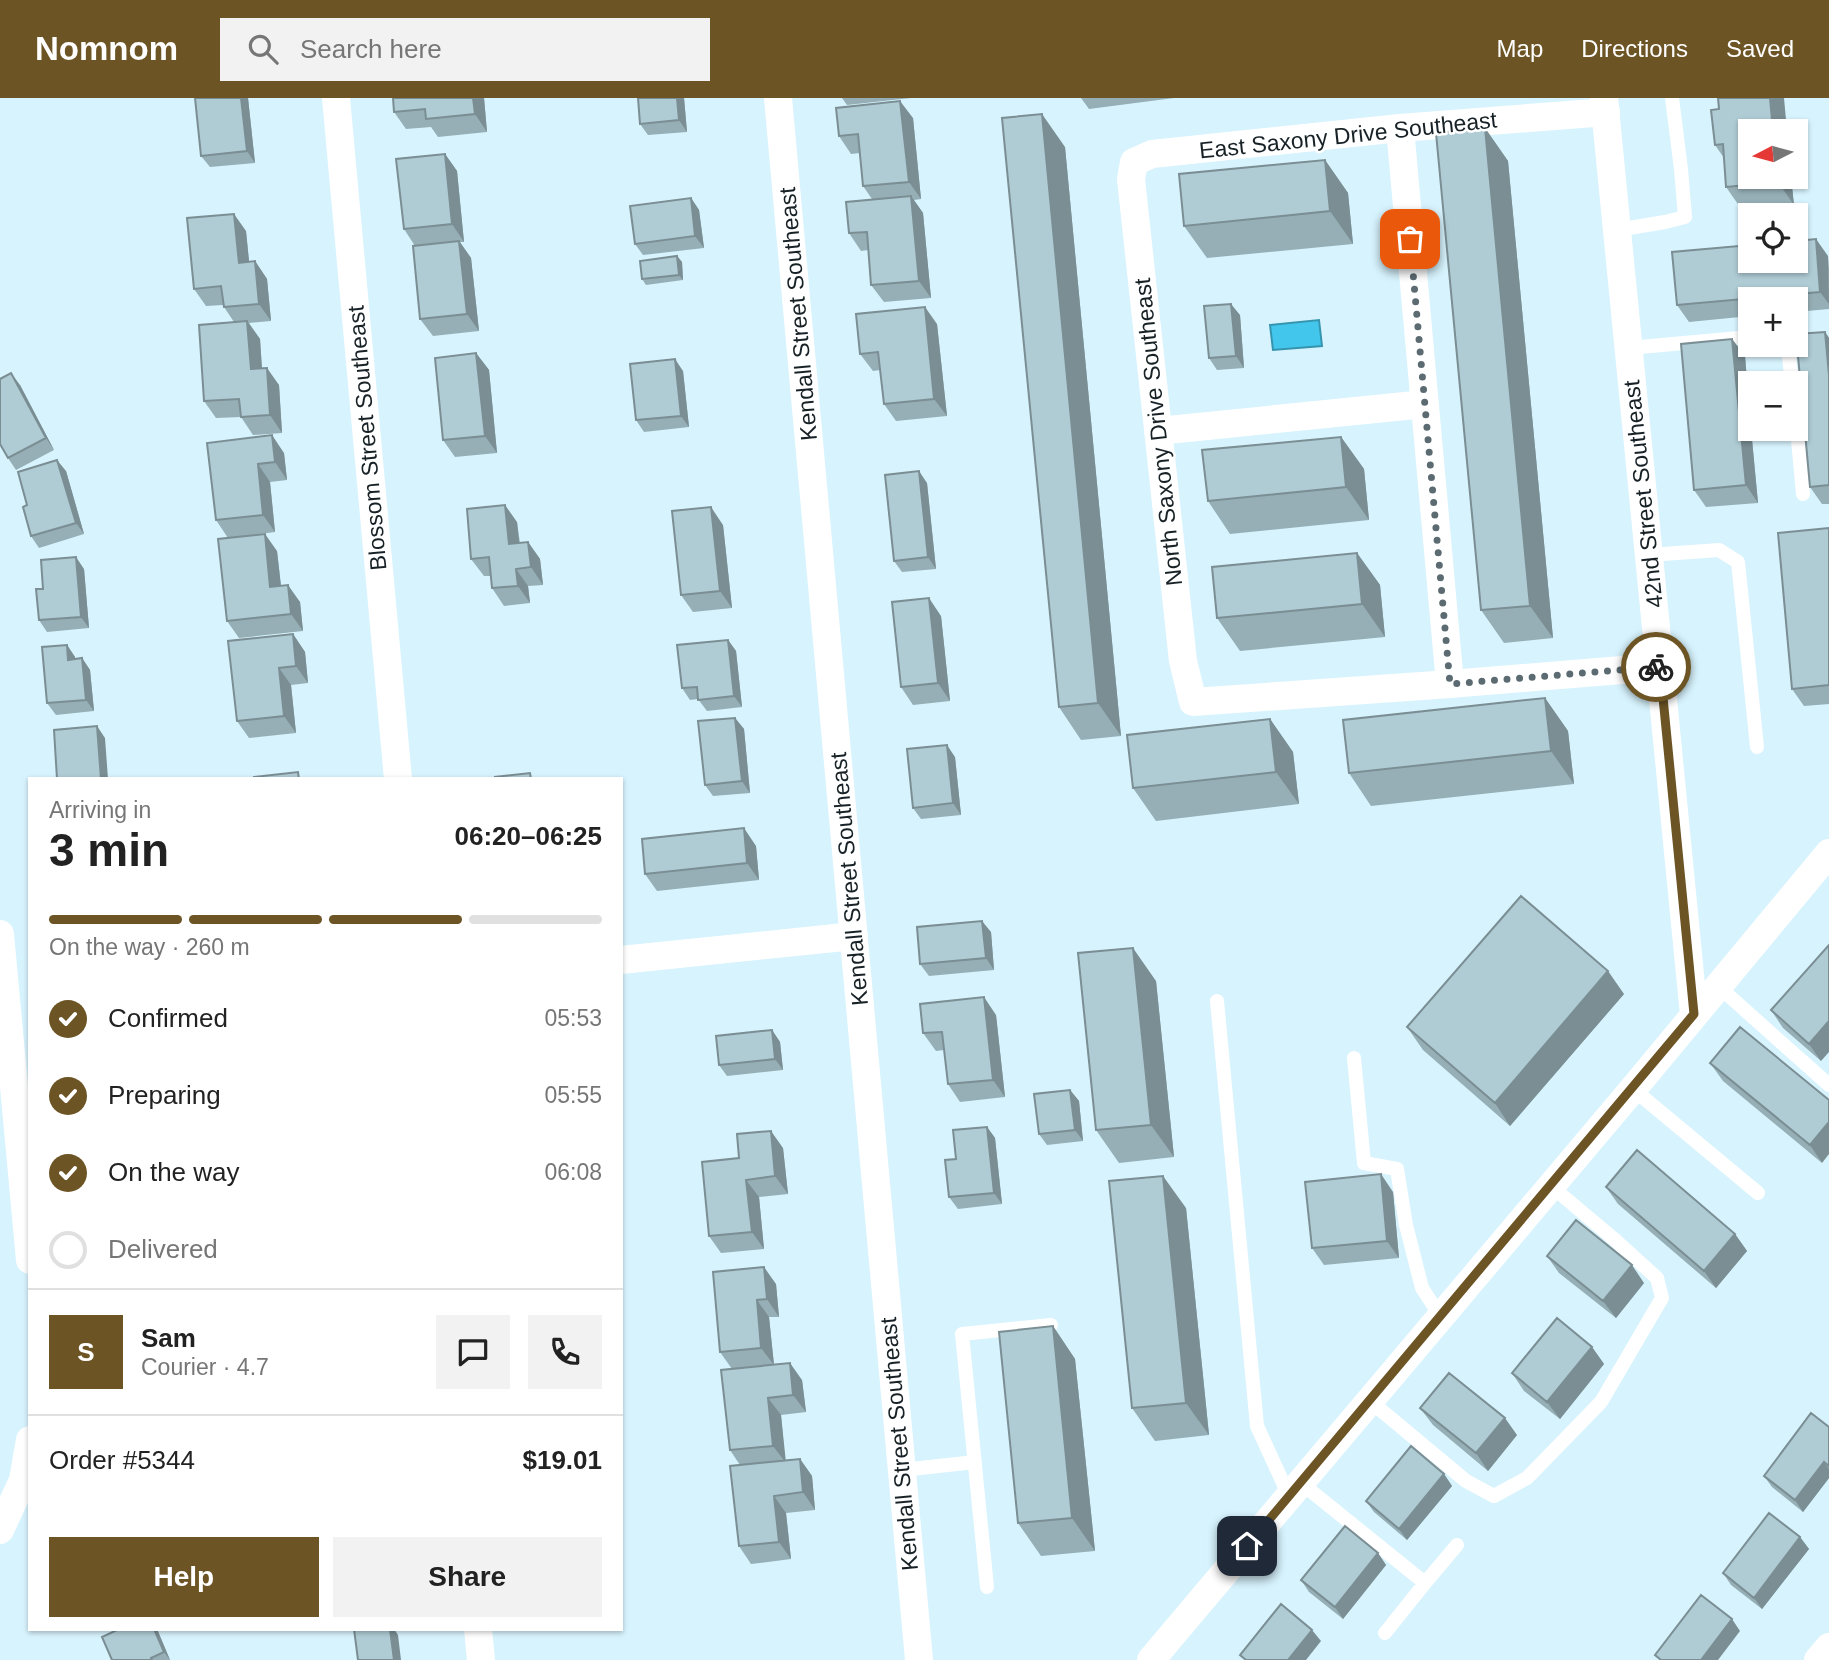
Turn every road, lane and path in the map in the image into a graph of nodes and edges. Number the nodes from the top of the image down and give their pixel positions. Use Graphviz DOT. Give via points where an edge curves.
graph roads {
  1 [pos="336,98"];
  2 [pos="778,98"];
  3 [pos="1672,98"];
  4 [pos="1605,105"];
  5 [pos="1400,128"];
  6 [pos="1134,162"];
  7 [pos="1617,230"];
  8 [pos="1738,338"];
  9 [pos="1629,348"];
  10 [pos="1425,404"];
  11 [pos="1158,431"];
  12 [pos="1798,441"];
  13 [pos="1803,494"];
  14 [pos="1649,555"];
  15 [pos="1660,667"];
  16 [pos="1450,684"];
  17 [pos="1757,747"];
  18 [pos="398,777"];
  19 [pos="1829,853"];
  20 [pos="0,934"];
  21 [pos="854,936"];
  22 [pos="623,960"];
  23 [pos="1718,986"];
  24 [pos="1217,1001"];
  25 [pos="1694,1014"];
  26 [pos="19,1017"];
  27 [pos="1353,1058"];
  28 [pos="1829,1085"];
  29 [pos="1633,1088"];
  30 [pos="11,1181"];
  31 [pos="1550,1186"];
  32 [pos="1758,1193"];
  33 [pos="28,1252"];
  34 [pos="1441,1317"];
  35 [pos="1051,1325"];
  36 [pos="1370,1401"];
  37 [pos="28,1451"];
  38 [pos="975,1462"];
  39 [pos="902,1470"];
  40 [pos="1295,1489"];
  41 [pos="0,1530"];
  42 [pos="1457,1545"];
  43 [pos="1425,1583"];
  44 [pos="987,1587"];
  45 [pos="478,1631"];
  46 [pos="1385,1633"];
  47 [pos="1829,1647"];
  48 [pos="481,1660"];
  49 [pos="919,1660"];
  50 [pos="1151,1660"];
  51 [pos="1818,1660"];
  1 -- 18 [label="street, Blossom Street Southeast"];
  2 -- 21 [label="street, Kendall Street Southeast"];
  3 -- 7 [label="lane" via="1685,217"];
  4 -- 5 [label="street, East Saxony Drive Southeast"];
  4 -- 7 [label="street, 42nd Street Southeast"];
  5 -- 6 [label="street, East Saxony Drive Southeast" via="1152,154"];
  5 -- 10 [label="street"];
  6 -- 11 [label="street, North Saxony Drive Southeast" via="1131,179"];
  7 -- 9 [label="street, 42nd Street Southeast"];
  8 -- 9 [label="lane"];
  9 -- 14 [label="street, 42nd Street Southeast"];
  10 -- 11 [label="street"];
  10 -- 16 [label="street"];
  11 -- 16 [label="street, North Saxony Drive Southeast" via="1182,661 1193,702"];
  12 -- 13 [label="lane"];
  14 -- 15 [label="street, 42nd Street Southeast"];
  14 -- 17 [label="lane" via="1719,550 1738,562"];
  15 -- 16 [label="street"];
  15 -- 25 [label="street, 42nd Street Southeast"];
  19 -- 23 [label="street"];
  20 -- 26 [label="street"];
  21 -- 22 [label="street"];
  21 -- 39 [label="street, Kendall Street Southeast"];
  23 -- 25 [label="street"];
  23 -- 28 [label="lane"];
  24 -- 40 [label="lane" via="1257,1426"];
  25 -- 29 [label="street"];
  26 -- 30 [label="street"];
  27 -- 34 [label="lane" via="1364,1163 1397,1169 1422,1288"];
  29 -- 31 [label="street"];
  29 -- 32 [label="lane"];
  30 -- 33 [label="street"];
  31 -- 34 [label="street"];
  31 -- 36 [label="lane" via="1657,1278 1662,1298 1601,1402 1527,1478 1494,1496 1466,1481"];
  34 -- 36 [label="street"];
  35 -- 38 [label="lane" via="962,1334"];
  36 -- 40 [label="street"];
  37 -- 41 [label="street" via="23,1480"];
  38 -- 39 [label="lane"];
  38 -- 44 [label="lane"];
  39 -- 49 [label="street, Kendall Street Southeast"];
  40 -- 43 [label="lane"];
  40 -- 50 [label="street"];
  42 -- 43 [label="lane"];
  43 -- 46 [label="lane"];
  45 -- 48 [label="street"];
  47 -- 51 [label="street"];
}
